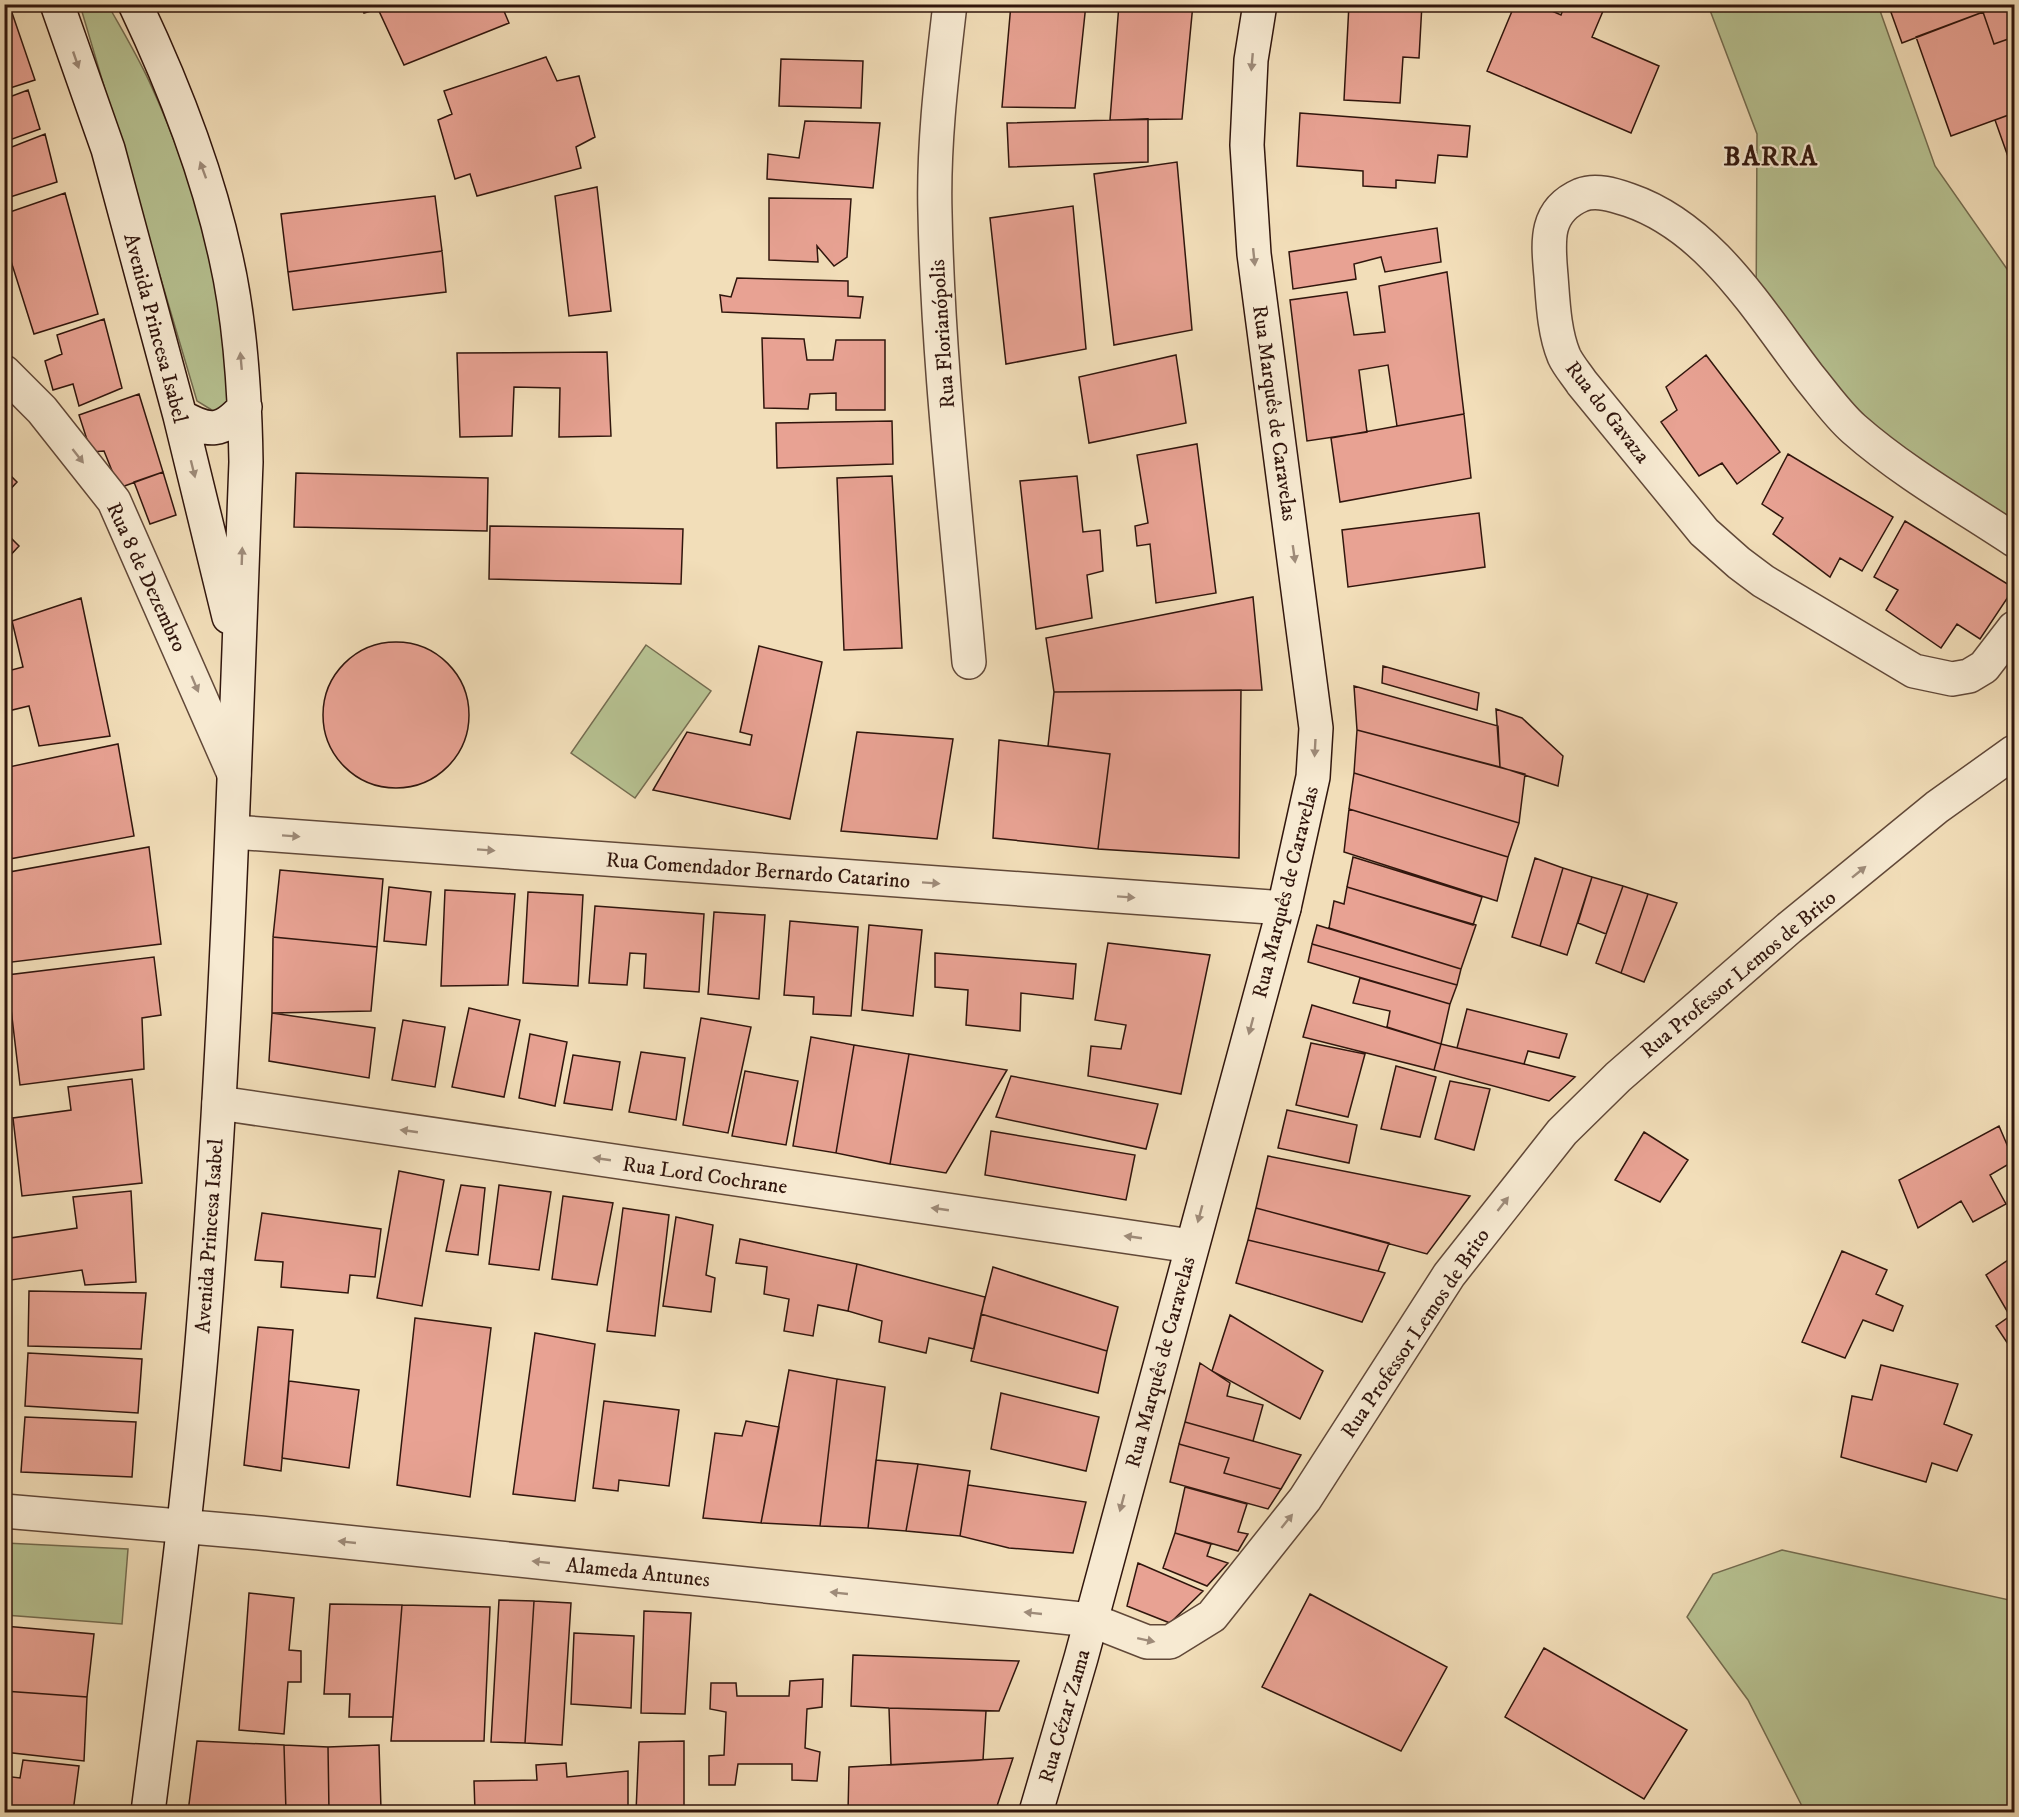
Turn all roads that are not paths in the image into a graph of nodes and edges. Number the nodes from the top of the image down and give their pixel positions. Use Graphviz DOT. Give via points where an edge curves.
graph roads {
  1 [pos="57,4"];
  2 [pos="135,4"];
  3 [pos="950,4"];
  4 [pos="1260,4"];
  5 [pos="4,372"];
  6 [pos="245,407"];
  7 [pos="180,416"];
  8 [pos="2014,540"];
  9 [pos="2014,628"];
  10 [pos="238,656"];
  11 [pos="969,662"];
  12 [pos="2014,752"];
  13 [pos="234,774"];
  14 [pos="233,832"];
  15 [pos="1284,908"];
  16 [pos="219,1103"];
  17 [pos="1191,1246"];
  18 [pos="4,1511"];
  19 [pos="184,1526"];
  20 [pos="1091,1620"];
  21 [pos="148,1812"];
  22 [pos="1036,1812"];
  1 -- 7 [label="street, Avenida Princesa Isabel, one-way" via="108,149"];
  6 -- 2 [label="street, Avenida Princesa Isabel, one-way" via="227,260 207,180 161,58"];
  3 -- 11 [label="street, Rua Florianópolis" via="939,96 934,212 941,341"];
  4 -- 15 [label="street, Rua Marquês de Caravelas, one-way" via="1251,60 1248,145 1254,254 1316,728 1313,777"];
  5 -- 13 [label="street, Rua 8 de Dezembro, one-way" via="42,410 114,501"];
  6 -- 7 [label="street" via="231,422 217,428 201,428"];
  10 -- 6 [label="street, Avenida Princesa Isabel, one-way"];
  7 -- 10 [label="street, Avenida Princesa Isabel, one-way"];
  8 -- 9 [label="street, Rua do Gavaza" via="1853,428 1726,269 1676,223 1645,206 1612,195 1588,193 1567,201 1554,217 1548,244 1556,325 1564,357 1704,532 1763,581 1914,671 1952,679 1969,676 1984,667"];
  10 -- 13 [label="street, Avenida Princesa Isabel"];
  20 -- 12 [label="street, Rua Professor Lemos de Brito, one-way" via="1147,1642 1170,1642 1212,1616 1305,1499 1449,1275 1562,1132 1618,1077 1789,928 1937,807"];
  13 -- 14 [label="street, Avenida Princesa Isabel"];
  14 -- 15 [label="street, Rua Comendador Bernardo Catarino, one-way"];
  14 -- 16 [label="street, Avenida Princesa Isabel"];
  15 -- 17 [label="street, Rua Marquês de Caravelas, one-way"];
  17 -- 16 [label="street, Rua Lord Cochrane, one-way"];
  16 -- 19 [label="street, Avenida Princesa Isabel" via="204,1321"];
  17 -- 20 [label="street, Rua Marquês de Caravelas, one-way"];
  18 -- 19 [label="street, Alameda Antunes"];
  20 -- 19 [label="street, Alameda Antunes, one-way"];
  19 -- 21 [label="street, Avenida Princesa Isabel"];
  20 -- 22 [label="street, Rua Cézar Zama"];
}
